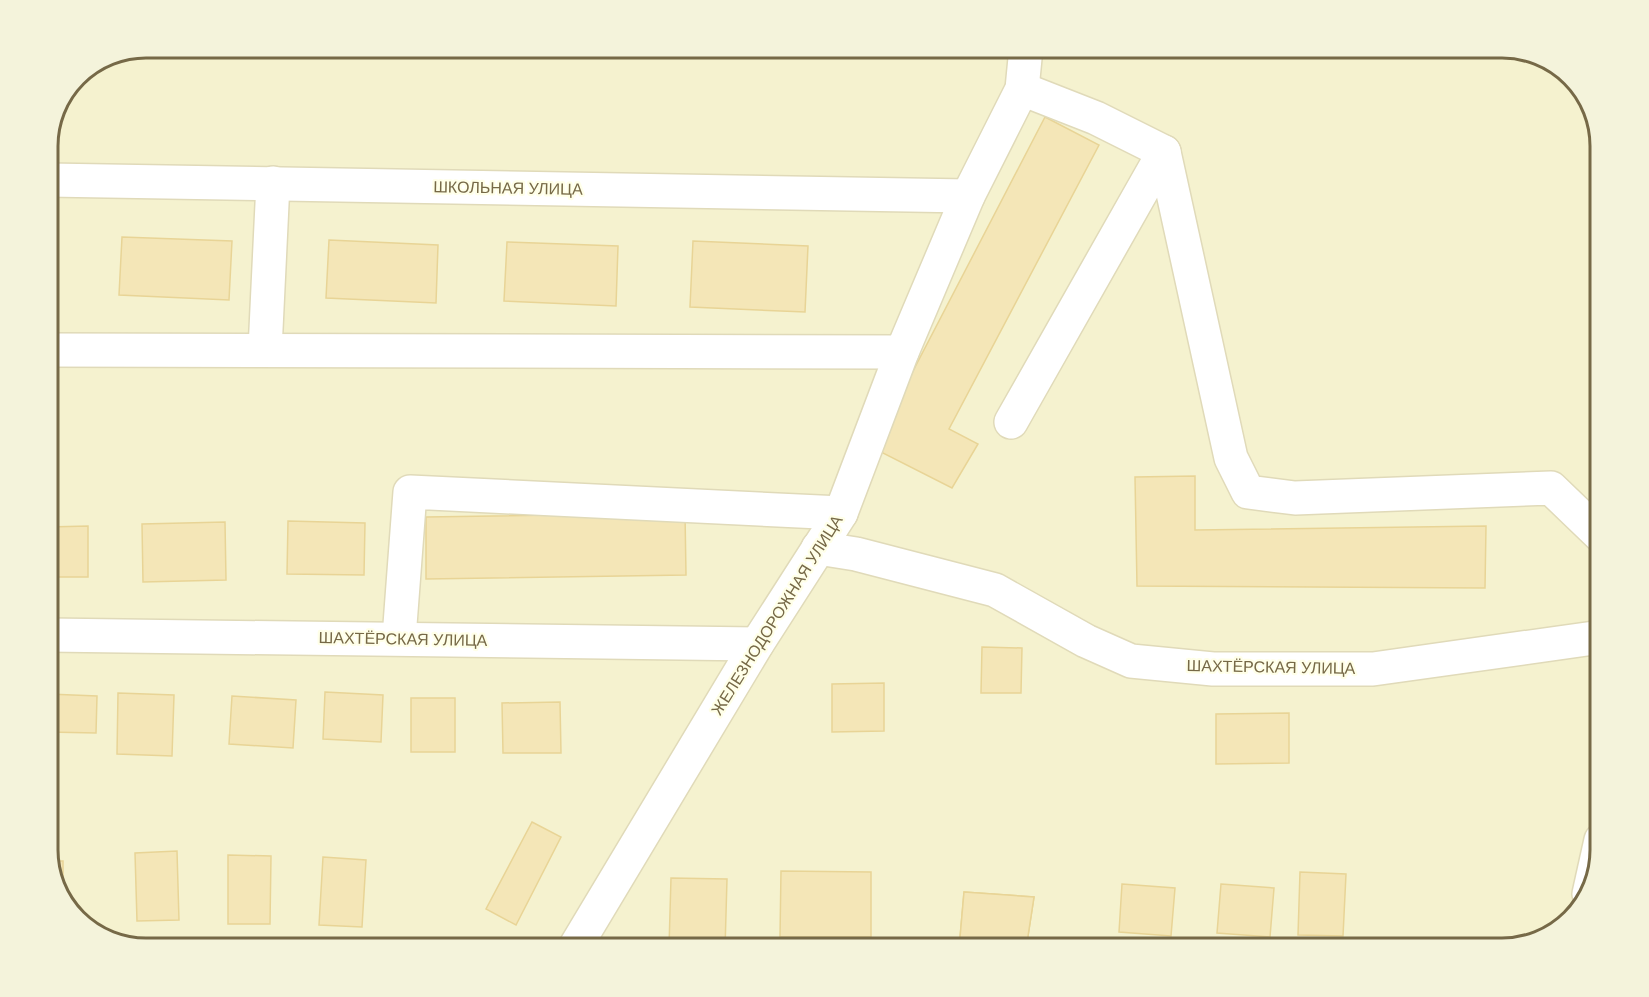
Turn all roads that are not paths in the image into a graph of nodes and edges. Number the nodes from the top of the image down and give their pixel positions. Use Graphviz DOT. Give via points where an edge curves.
graph roads {
  1 [pos="1030,64"];
  2 [pos="1164,152"];
  3 [pos="59,180"];
  4 [pos="273,183"];
  5 [pos="968,196"];
  6 [pos="59,350"];
  7 [pos="265,350"];
  8 [pos="902,352"];
  9 [pos="1011,422"];
  10 [pos="841,513"];
  11 [pos="1590,525"];
  12 [pos="818,548"];
  13 [pos="59,635"];
  14 [pos="399,638"];
  15 [pos="1590,639"];
  16 [pos="757,644"];
  17 [pos="581,938"];
  1 -- 2 [label="street" via="1096,118"];
  1 -- 5 [label="street, ЖЕЛЕЗНОДОРОЖНАЯ УЛИЦА"];
  2 -- 9 [label="street"];
  2 -- 11 [label="street" via="1230,458 1248,492 1295,498 1551,488"];
  3 -- 4 [label="street, ШКОЛЬНАЯ УЛИЦА"];
  4 -- 5 [label="street, ШКОЛЬНАЯ УЛИЦА"];
  4 -- 7 [label="street"];
  5 -- 8 [label="street, ЖЕЛЕЗНОДОРОЖНАЯ УЛИЦА"];
  6 -- 7 [label="street"];
  7 -- 8 [label="street"];
  8 -- 10 [label="street, ЖЕЛЕЗНОДОРОЖНАЯ УЛИЦА"];
  10 -- 12 [label="street, ЖЕЛЕЗНОДОРОЖНАЯ УЛИЦА"];
  10 -- 14 [label="street" via="410,492"];
  12 -- 15 [label="street, ШАХТЁРСКАЯ УЛИЦА" via="994,590 1131,661 1213,669 1373,669"];
  12 -- 16 [label="street, ЖЕЛЕЗНОДОРОЖНАЯ УЛИЦА"];
  13 -- 14 [label="street, ШАХТЁРСКАЯ УЛИЦА"];
  14 -- 16 [label="street, ШАХТЁРСКАЯ УЛИЦА"];
  16 -- 17 [label="street, ЖЕЛЕЗНОДОРОЖНАЯ УЛИЦА"];
}
